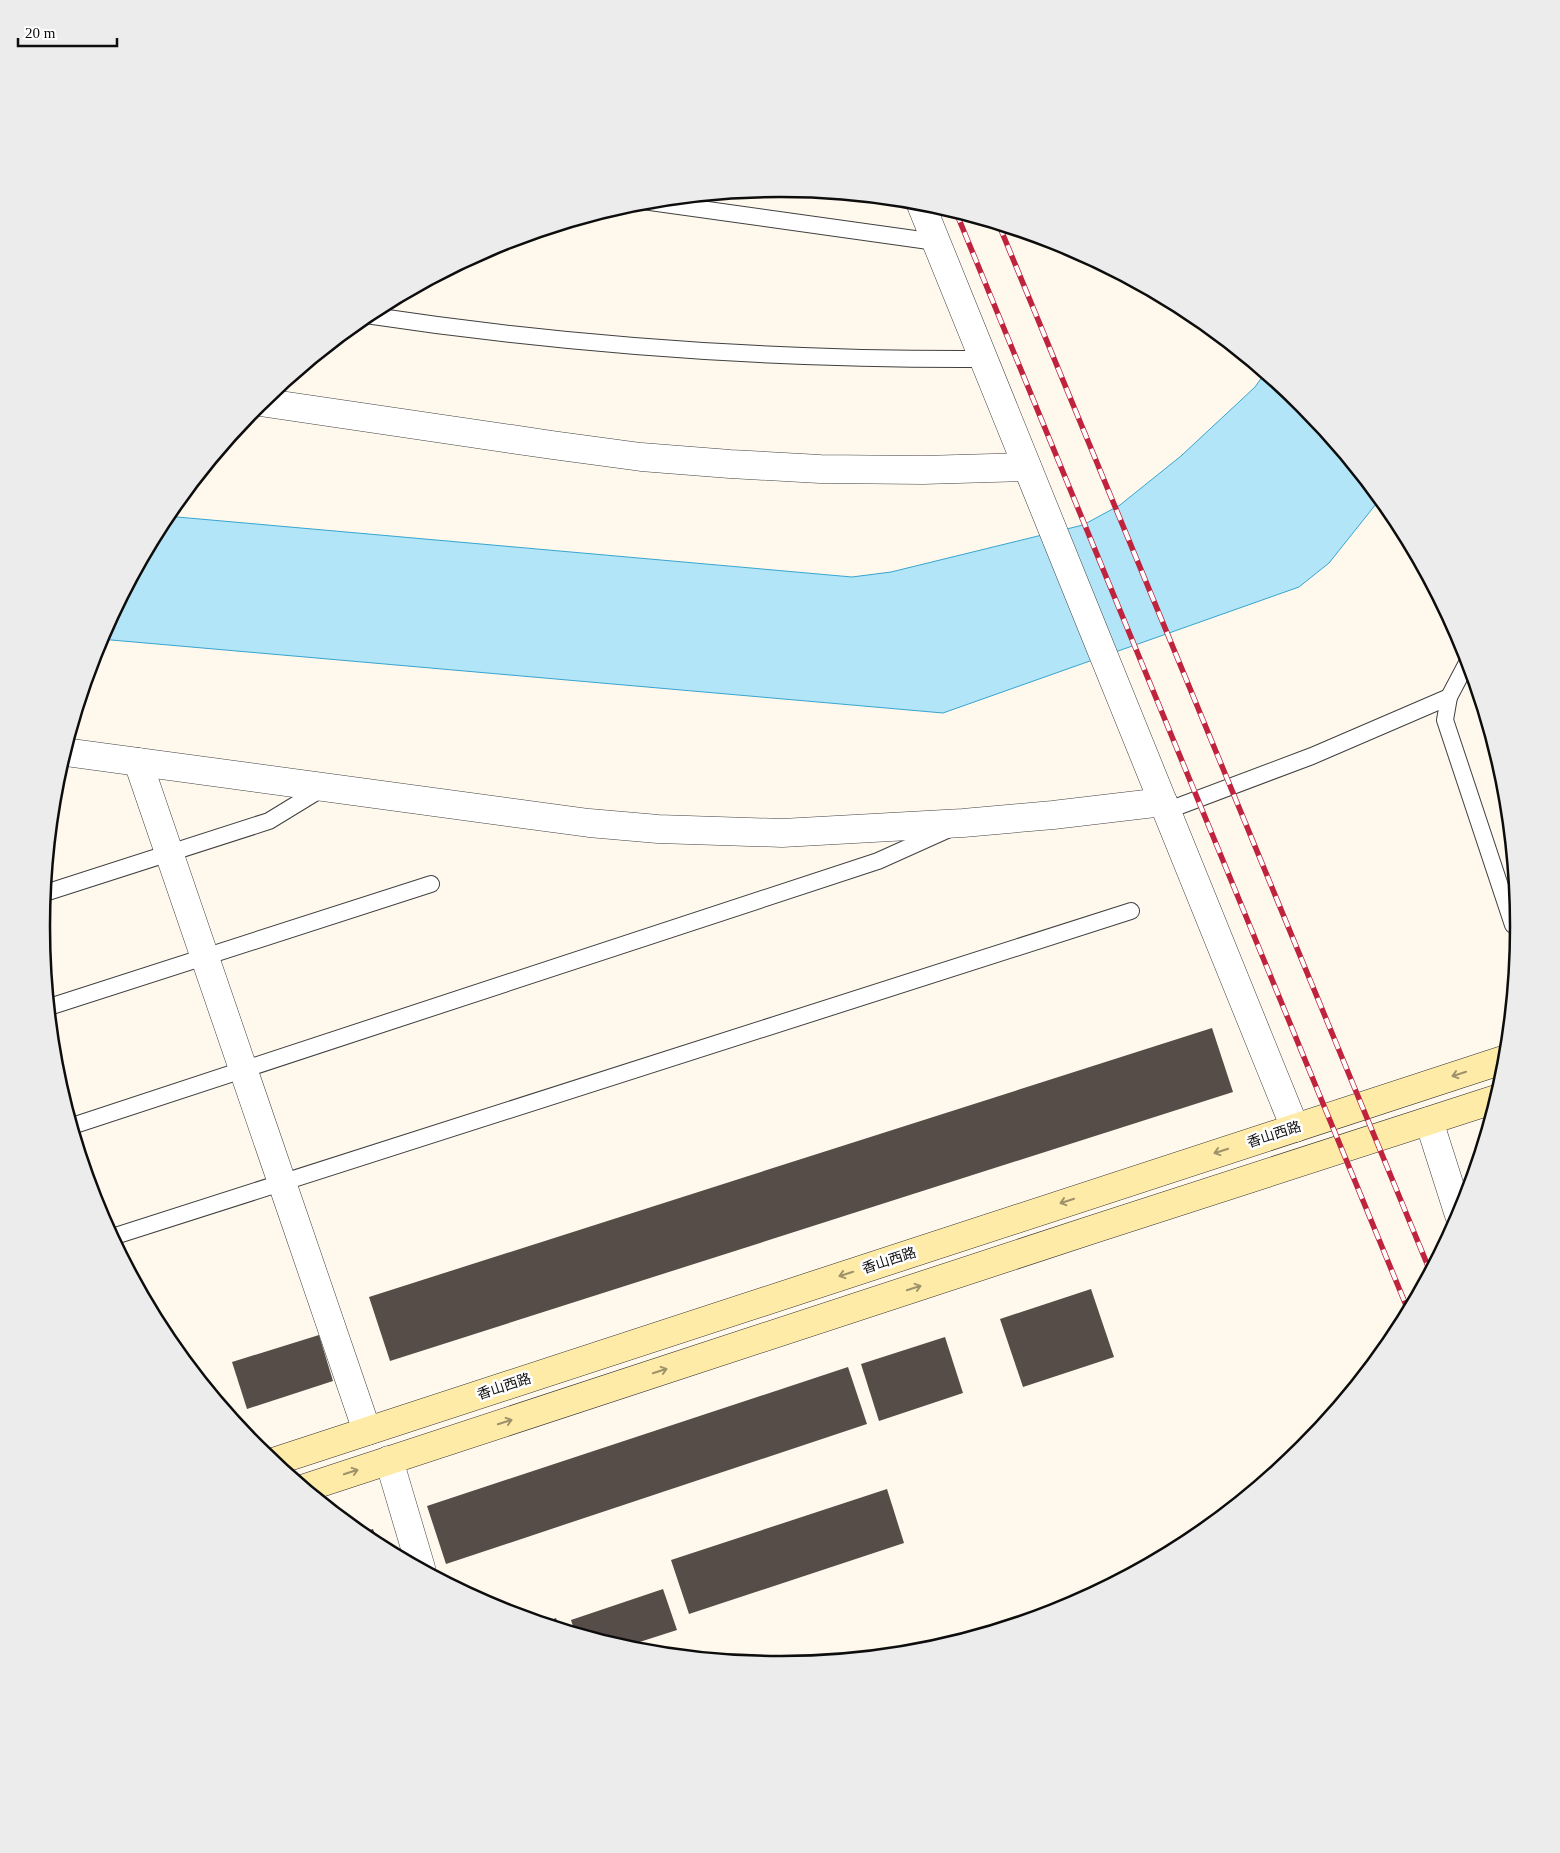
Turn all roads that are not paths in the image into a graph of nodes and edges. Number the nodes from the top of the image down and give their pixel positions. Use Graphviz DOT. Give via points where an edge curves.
graph roads {
  1 [pos="672,205"];
  2 [pos="924,211"];
  3 [pos="936,242"];
  4 [pos="379,317"];
  5 [pos="983,359"];
  6 [pos="271,404"];
  7 [pos="1031,477"];
  8 [pos="1463,670"];
  9 [pos="1449,696"];
  10 [pos="71,753"];
  11 [pos="138,762"];
  12 [pos="325,786"];
  13 [pos="1164,807"];
  14 [pos="963,823"];
  15 [pos="170,853"];
  16 [pos="431,884"];
  17 [pos="52,891"];
  18 [pos="1131,911"];
  19 [pos="1510,914"];
  20 [pos="206,956"];
  21 [pos="55,1004"];
  22 [pos="1497,1062"];
  23 [pos="244,1069"];
  24 [pos="1488,1102"];
  25 [pos="1429,1121"];
  26 [pos="78,1124"];
  27 [pos="1294,1128"];
  28 [pos="282,1183"];
  29 [pos="1456,1202"];
  30 [pos="119,1235"];
  31 [pos="367,1431"];
  32 [pos="282,1459"];
  33 [pos="389,1460"];
  34 [pos="312,1486"];
  35 [pos="419,1561"];
  1 -- 3 [label="lane"];
  2 -- 3 [label="street"];
  3 -- 5 [label="street"];
  4 -- 5 [label="lane" via="563,340 688,351 813,357"];
  5 -- 7 [label="street"];
  6 -- 7 [label="street" via="642,457 720,464"];
  7 -- 13 [label="street"];
  8 -- 9 [label="lane"];
  9 -- 13 [label="lane" via="1312,756"];
  9 -- 19 [label="lane" via="1445,720"];
  10 -- 11 [label="street"];
  11 -- 12 [label="street"];
  11 -- 15 [label="street"];
  12 -- 14 [label="street" via="658,830 782,833"];
  12 -- 15 [label="lane" via="269,821"];
  13 -- 14 [label="street"];
  13 -- 27 [label="street"];
  14 -- 23 [label="lane" via="878,861"];
  15 -- 17 [label="lane"];
  15 -- 20 [label="street"];
  16 -- 20 [label="lane"];
  18 -- 28 [label="lane"];
  20 -- 21 [label="lane"];
  20 -- 23 [label="street"];
  22 -- 27 [label="main road, 香山西路, one-way"];
  23 -- 26 [label="lane"];
  23 -- 28 [label="street"];
  24 -- 25 [label="main road"];
  25 -- 29 [label="street"];
  33 -- 25 [label="main road, one-way"];
  27 -- 31 [label="main road, 香山西路, one-way"];
  28 -- 30 [label="lane"];
  28 -- 31 [label="street"];
  31 -- 32 [label="main road, 香山西路"];
  34 -- 33 [label="main road, one-way"];
  33 -- 35 [label="street"];
}
